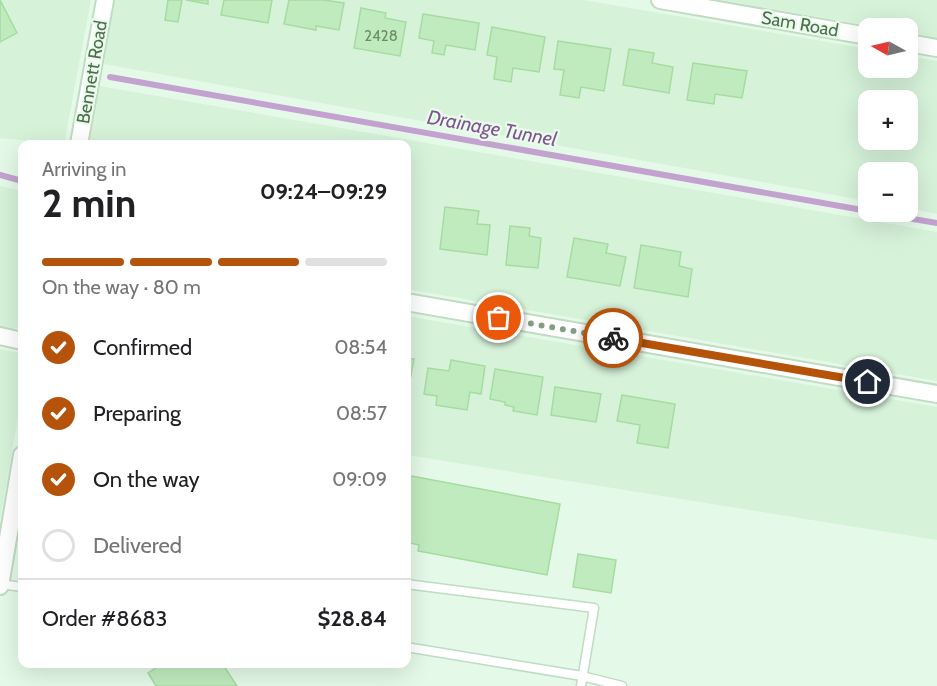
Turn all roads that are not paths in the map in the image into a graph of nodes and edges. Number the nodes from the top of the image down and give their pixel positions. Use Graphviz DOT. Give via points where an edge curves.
graph roads {
  1 [pos="105,0"];
  2 [pos="660,0"];
  3 [pos="858,34"];
  4 [pos="918,45"];
  5 [pos="937,48"];
  6 [pos="80,140"];
  7 [pos="411,303"];
  8 [pos="0,336"];
  9 [pos="18,340"];
  10 [pos="937,394"];
  11 [pos="18,479"];
  12 [pos="0,585"];
  13 [pos="411,585"];
  14 [pos="18,587"];
  15 [pos="411,648"];
  16 [pos="582,676"];
  17 [pos="581,686"];
  18 [pos="622,686"];
  1 -- 6 [label="street, Bennett Road"];
  2 -- 3 [label="street, Sam Road"];
  4 -- 5 [label="street"];
  7 -- 10 [label="street"];
  8 -- 9 [label="street"];
  11 -- 12 [label="street"];
  12 -- 14 [label="lane"];
  13 -- 16 [label="lane" via="594,608"];
  15 -- 16 [label="lane"];
  16 -- 17 [label="lane"];
  16 -- 18 [label="lane"];
}
